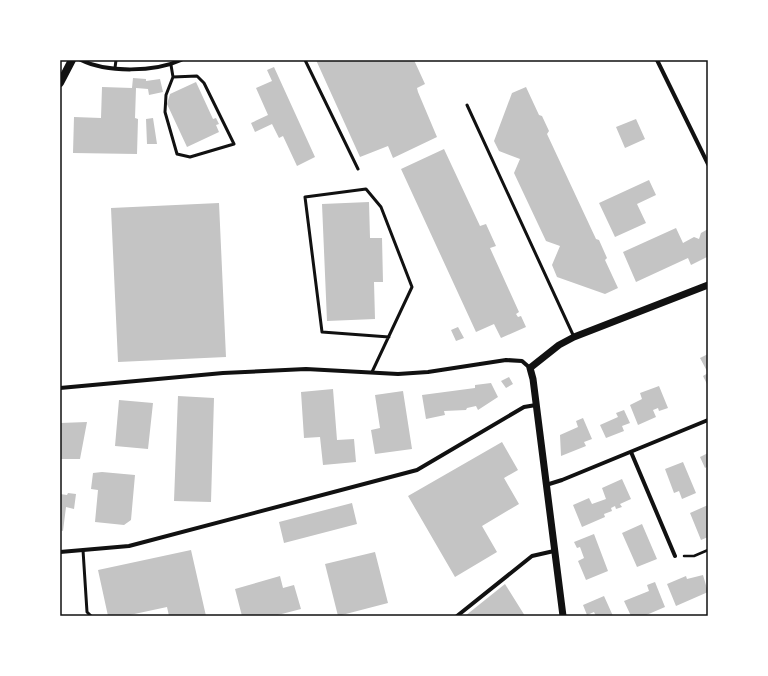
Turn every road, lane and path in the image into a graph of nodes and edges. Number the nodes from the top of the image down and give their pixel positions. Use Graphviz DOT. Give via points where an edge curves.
graph roads {
  1 [pos="72,60"];
  2 [pos="81,60"];
  3 [pos="116,60"];
  4 [pos="181,60"];
  5 [pos="305,60"];
  6 [pos="657,60"];
  7 [pos="171,64"];
  8 [pos="115,68"];
  9 [pos="173,77"];
  10 [pos="60,83"];
  11 [pos="467,105"];
  12 [pos="708,164"];
  13 [pos="358,169"];
  14 [pos="708,285"];
  15 [pos="389,337"];
  16 [pos="574,337"];
  17 [pos="530,368"];
  18 [pos="372,372"];
  19 [pos="60,388"];
  20 [pos="536,405"];
  21 [pos="708,420"];
  22 [pos="631,452"];
  23 [pos="546,485"];
  24 [pos="84,550"];
  25 [pos="708,550"];
  26 [pos="554,551"];
  27 [pos="60,552"];
  28 [pos="675,556"];
  29 [pos="88,615"];
  30 [pos="457,616"];
  31 [pos="563,616"];
  1 -- 10 [label="main road"];
  2 -- 8 [label="street" via="88,64"];
  3 -- 8 [label="lane"];
  4 -- 7 [label="street"];
  5 -- 13 [label="lane"];
  6 -- 12 [label="street"];
  7 -- 8 [label="street" via="152,69"];
  7 -- 9 [label="lane"];
  9 -- 9 [label="lane" via="166,95 165,112 177,154 190,157 234,144 204,83 197,76"];
  11 -- 16 [label="lane"];
  14 -- 16 [label="street"];
  15 -- 15 [label="lane" via="412,287 380,207 366,189 305,197 322,332"];
  15 -- 18 [label="lane"];
  16 -- 17 [label="street" via="559,345"];
  17 -- 18 [label="street" via="522,361 506,360 428,372"];
  17 -- 20 [label="street"];
  18 -- 19 [label="street" via="306,369 223,373"];
  20 -- 23 [label="street"];
  20 -- 24 [label="street" via="524,407 417,470 129,546"];
  21 -- 22 [label="street"];
  22 -- 23 [label="street"];
  22 -- 28 [label="street"];
  23 -- 26 [label="street"];
  24 -- 27 [label="street"];
  24 -- 29 [label="lane"];
  25 -- 28 [label="path" via="694,556"];
  26 -- 30 [label="street" via="532,556"];
  26 -- 31 [label="street"];
}
